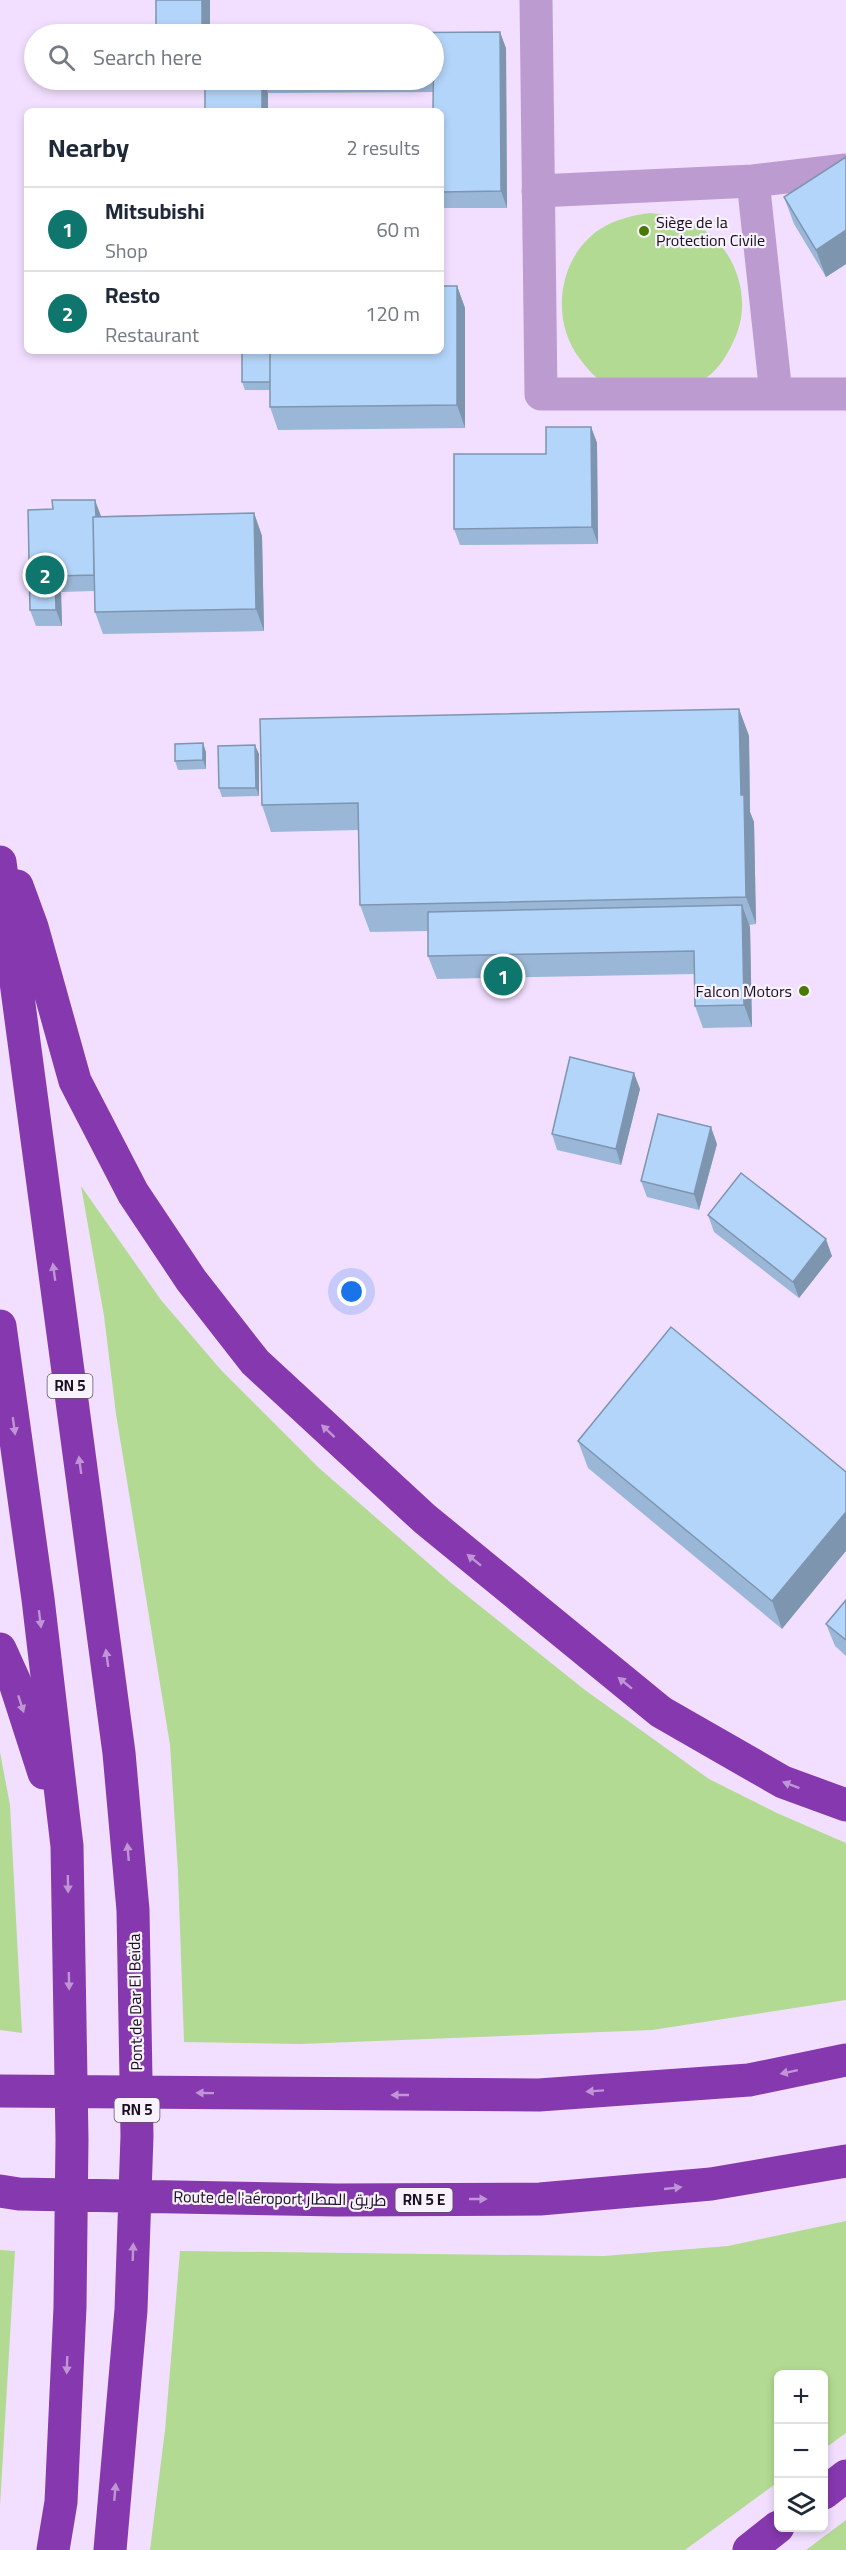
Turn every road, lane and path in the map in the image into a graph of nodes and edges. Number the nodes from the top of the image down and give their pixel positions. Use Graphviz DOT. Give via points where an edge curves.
graph roads {
  1 [pos="536,0"];
  2 [pos="846,170"];
  3 [pos="753,182"];
  4 [pos="538,191"];
  5 [pos="776,394"];
  6 [pos="846,394"];
  7 [pos="0,841"];
  8 [pos="0,862"];
  9 [pos="0,1326"];
  10 [pos="0,1649"];
  11 [pos="846,1805"];
  12 [pos="67,1846"];
  13 [pos="846,2060"];
  14 [pos="0,2091"];
  15 [pos="846,2161"];
  16 [pos="6,2193"];
  17 [pos="846,2476"];
  18 [pos="828,2490"];
  19 [pos="61,2502"];
  20 [pos="774,2530"];
  21 [pos="42,2550"];
  22 [pos="53,2550"];
  23 [pos="110,2550"];
  24 [pos="748,2550"];
  1 -- 4 [label="lane"];
  2 -- 3 [label="lane"];
  3 -- 4 [label="lane"];
  3 -- 5 [label="lane"];
  4 -- 5 [label="lane" via="541,394"];
  5 -- 6 [label="lane"];
  11 -- 7 [label="highway, one-way" via="783,1782 661,1712 425,1520 255,1362 191,1280 133,1193 75,1081 32,927"];
  23 -- 8 [label="highway, Pont de Dar El Beïda / RN 5, one-way" via="131,2310 137,2136 133,1910 118,1743"];
  9 -- 12 [label="highway, one-way"];
  10 -- 12 [label="highway, one-way" via="14,1680"];
  12 -- 19 [label="highway, one-way" via="72,2139 70,2307"];
  13 -- 14 [label="highway, one-way" via="749,2080 539,2095"];
  16 -- 15 [label="highway, Route de l'aéroport طريق المطار / RN 5 E, one-way" via="338,2200 540,2199 711,2184"];
  17 -- 18 [label="highway"];
  19 -- 21 [label="highway"];
  19 -- 22 [label="highway"];
  20 -- 24 [label="highway"];
}
